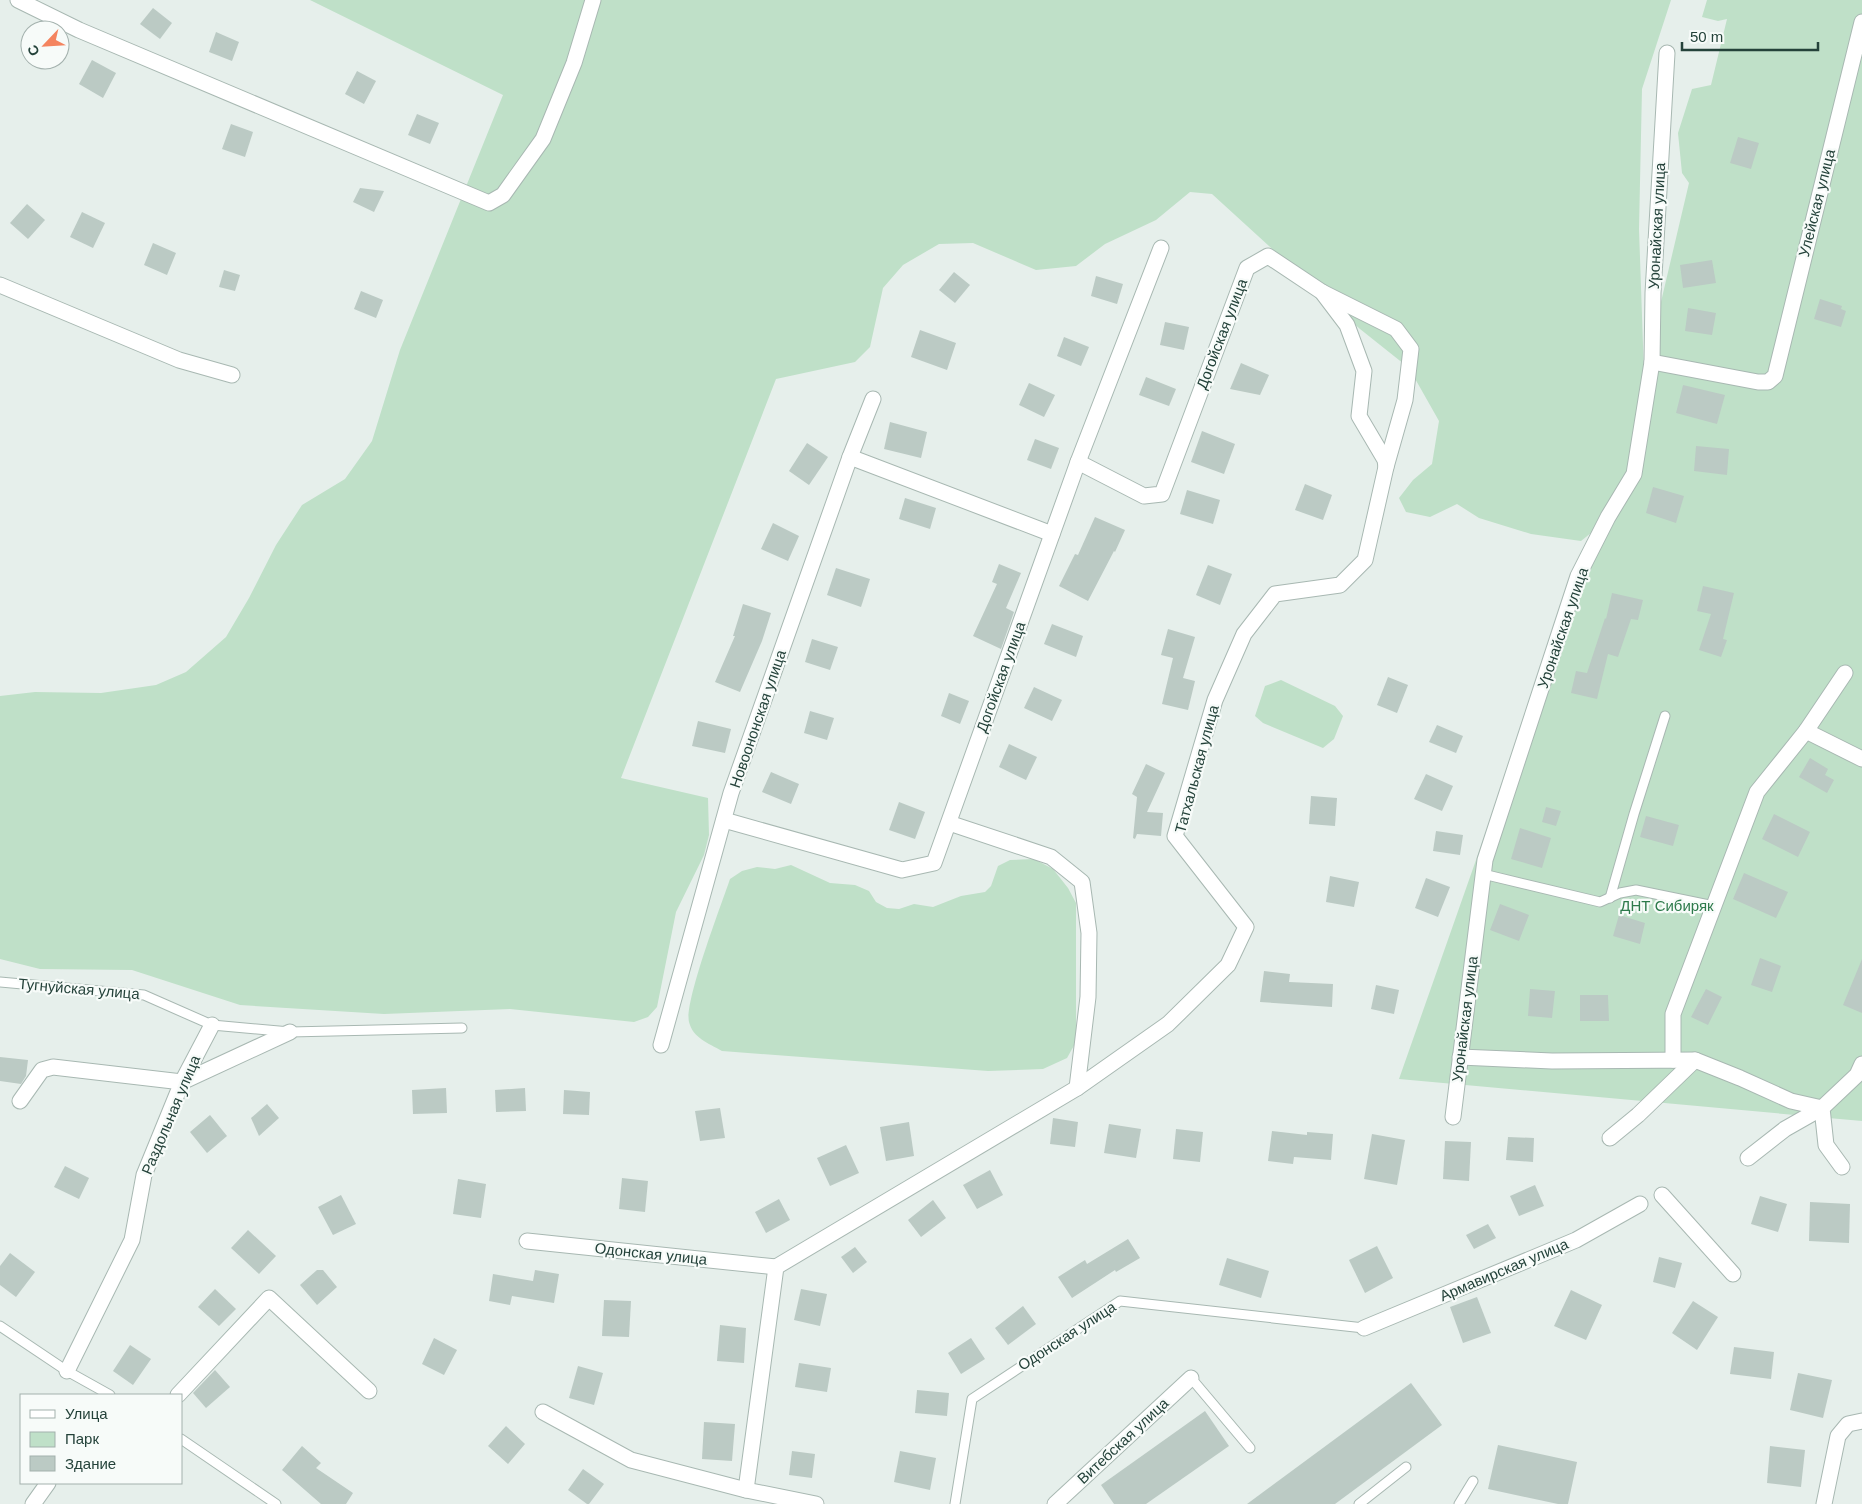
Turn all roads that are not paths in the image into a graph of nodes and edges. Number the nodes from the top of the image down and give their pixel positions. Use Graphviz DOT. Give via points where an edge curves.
graph roads {
  1 [pos="18,0"];
  2 [pos="593,0"];
  3 [pos="1862,22"];
  4 [pos="1667,53"];
  5 [pos="1161,248"];
  6 [pos="0,285"];
  7 [pos="1322,292"];
  8 [pos="1652,362"];
  9 [pos="232,375"];
  10 [pos="873,399"];
  11 [pos="850,458"];
  12 [pos="1078,462"];
  13 [pos="1386,467"];
  14 [pos="1052,534"];
  15 [pos="1845,673"];
  16 [pos="1665,716"];
  17 [pos="1806,731"];
  18 [pos="1862,759"];
  19 [pos="724,820"];
  20 [pos="949,823"];
  21 [pos="1483,874"];
  22 [pos="1610,898"];
  23 [pos="1714,906"];
  24 [pos="0,982"];
  25 [pos="212,1025"];
  26 [pos="462,1028"];
  27 [pos="290,1032"];
  28 [pos="661,1044"];
  29 [pos="1460,1057"];
  30 [pos="1673,1060"];
  31 [pos="1695,1060"];
  32 [pos="1860,1070"];
  33 [pos="182,1082"];
  34 [pos="1077,1088"];
  35 [pos="20,1101"];
  36 [pos="1822,1108"];
  37 [pos="1453,1117"];
  38 [pos="1610,1138"];
  39 [pos="1748,1158"];
  40 [pos="1842,1167"];
  41 [pos="1662,1195"];
  42 [pos="1640,1204"];
  43 [pos="527,1241"];
  44 [pos="776,1267"];
  45 [pos="1733,1274"];
  46 [pos="0,1326"];
  47 [pos="1364,1328"];
  48 [pos="67,1371"];
  49 [pos="1191,1378"];
  50 [pos="369,1391"];
  51 [pos="108,1394"];
  52 [pos="179,1394"];
  53 [pos="543,1412"];
  54 [pos="1862,1421"];
  55 [pos="182,1440"];
  56 [pos="1250,1448"];
  57 [pos="1406,1467"];
  58 [pos="1473,1481"];
  59 [pos="47,1484"];
  60 [pos="746,1490"];
  61 [pos="33,1504"];
  62 [pos="276,1504"];
  63 [pos="816,1504"];
  64 [pos="955,1504"];
  65 [pos="1054,1504"];
  66 [pos="1359,1504"];
  67 [pos="1459,1504"];
  68 [pos="1824,1504"];
  1 -- 2 [label="street" via="79,30 489,203 503,195 543,139 574,63"];
  3 -- 8 [label="street, Улейская улица" via="1775,376 1768,382 1758,382"];
  4 -- 8 [label="street, Уронайская улица"];
  5 -- 12 [label="street, Догойская улица"];
  6 -- 9 [label="street" via="179,360"];
  7 -- 12 [label="street, Догойская улица" via="1268,256 1247,268 1162,494 1144,496"];
  7 -- 13 [label="street, Догойская улица" via="1347,325 1364,371 1359,416"];
  7 -- 13 [label="street" via="1396,329 1411,350 1405,400"];
  8 -- 21 [label="street, Уронайская улица" via="1634,474 1578,576"];
  10 -- 11 [label="street, Новоононская улица"];
  11 -- 14 [label="street"];
  11 -- 19 [label="street, Новоононская улица"];
  12 -- 14 [label="street, Догойская улица"];
  13 -- 34 [label="street, Татхальская улица" via="1365,560 1340,585 1275,594 1244,634 1215,700 1175,836 1246,927 1228,965 1168,1024"];
  14 -- 20 [label="street, Догойская улица"];
  15 -- 17 [label="street"];
  16 -- 22 [label="lane"];
  17 -- 18 [label="street"];
  17 -- 23 [label="street" via="1757,792"];
  19 -- 20 [label="street, Догойская улица" via="902,870 934,863"];
  19 -- 28 [label="street, Новоононская улица"];
  20 -- 34 [label="street" via="1050,857 1082,882 1089,933 1088,997"];
  21 -- 22 [label="lane" via="1600,902"];
  21 -- 29 [label="street, Уронайская улица"];
  22 -- 23 [label="lane" via="1636,890"];
  23 -- 30 [label="street" via="1673,1014"];
  24 -- 25 [label="lane, Тугнуйская улица" via="144,995"];
  25 -- 27 [label="lane"];
  25 -- 33 [label="street, Раздольная улица"];
  26 -- 27 [label="lane"];
  27 -- 33 [label="street"];
  29 -- 30 [label="street" via="1552,1062"];
  29 -- 37 [label="street, Уронайская улица"];
  30 -- 31 [label="street"];
  31 -- 36 [label="street" via="1791,1101"];
  31 -- 38 [label="street"];
  32 -- 36 [label="street"];
  33 -- 35 [label="street" via="53,1067 42,1070"];
  33 -- 48 [label="street, Раздольная улица" via="144,1175 132,1240"];
  34 -- 44 [label="street"];
  36 -- 39 [label="street" via="1785,1129"];
  36 -- 40 [label="street" via="1826,1145"];
  41 -- 45 [label="street"];
  42 -- 47 [label="street, Армавирская улица" via="1576,1240"];
  43 -- 44 [label="street, Одонская улица"];
  44 -- 60 [label="street"];
  46 -- 48 [label="lane"];
  47 -- 64 [label="lane, Одонская улица" via="1120,1301 972,1399"];
  48 -- 51 [label="lane"];
  49 -- 56 [label="lane"];
  49 -- 65 [label="street, Витебская улица"];
  50 -- 52 [label="street" via="269,1298"];
  53 -- 60 [label="street" via="631,1460"];
  54 -- 68 [label="street" via="1848,1424 1838,1436"];
  55 -- 62 [label="lane"];
  57 -- 66 [label="lane"];
  58 -- 67 [label="lane"];
  59 -- 61 [label="street"];
  60 -- 63 [label="street"];
}
